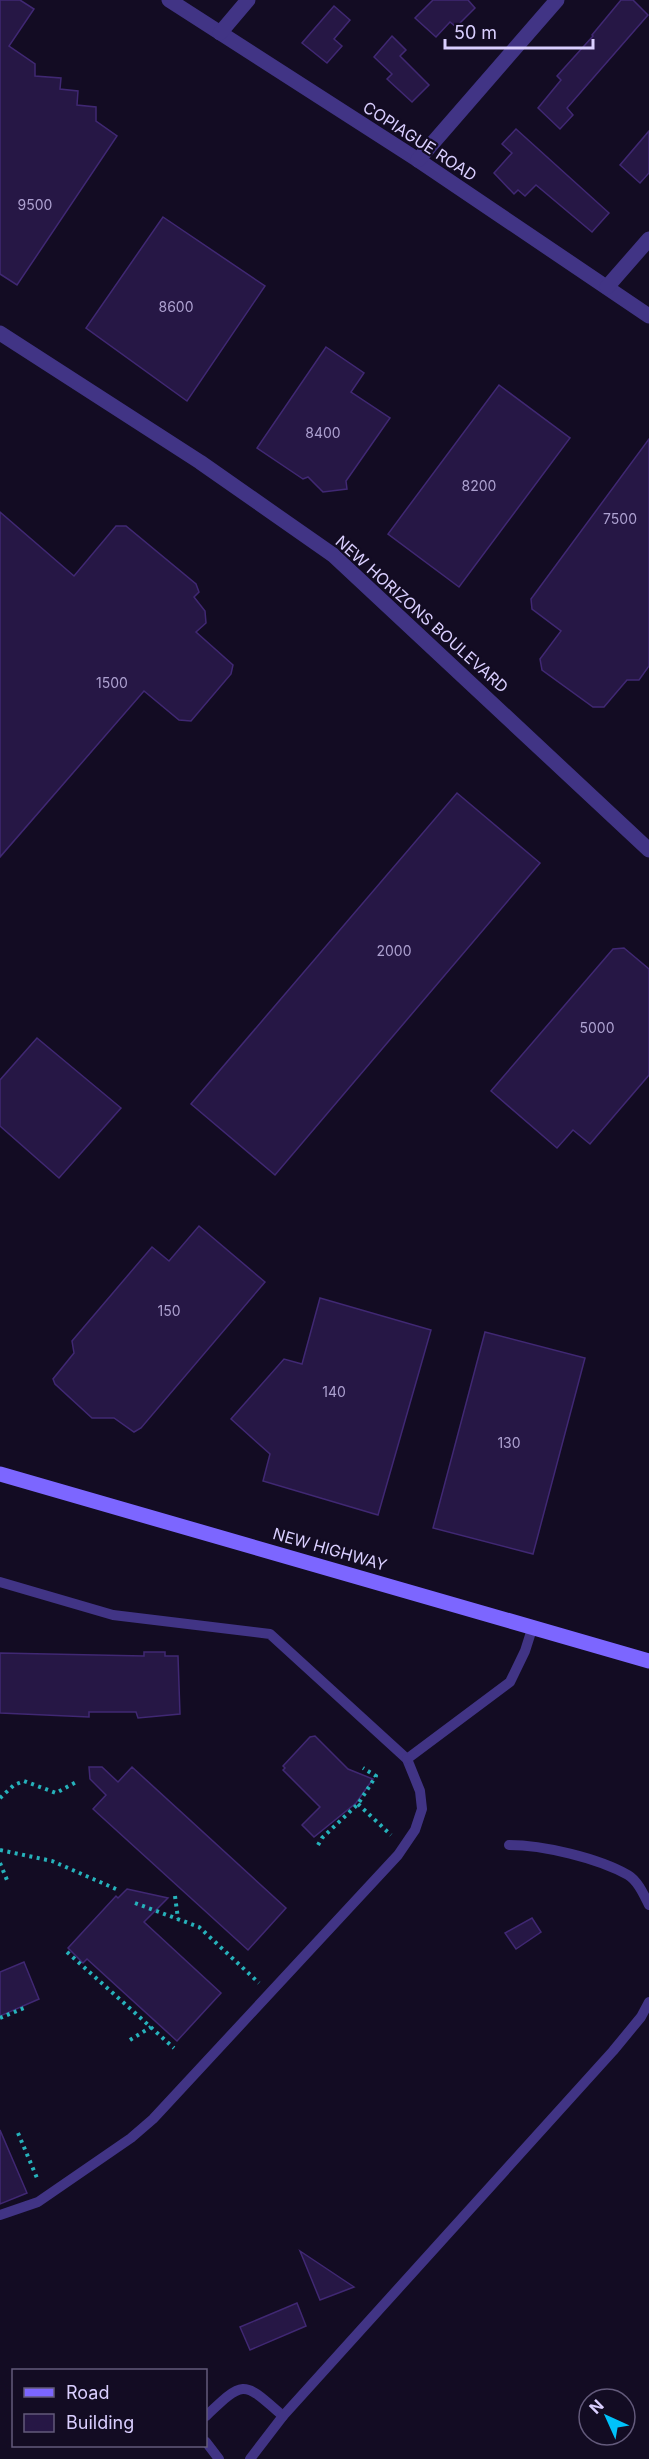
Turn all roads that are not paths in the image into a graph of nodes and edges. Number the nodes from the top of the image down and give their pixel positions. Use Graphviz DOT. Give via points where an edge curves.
graph roads {
  1 [pos="169,0"];
  2 [pos="248,0"];
  3 [pos="558,0"];
  4 [pos="220,33"];
  5 [pos="418,160"];
  6 [pos="649,238"];
  7 [pos="607,287"];
  8 [pos="649,316"];
  9 [pos="0,333"];
  10 [pos="649,850"];
  11 [pos="0,1474"];
  12 [pos="0,1582"];
  13 [pos="532,1629"];
  14 [pos="649,1661"];
  15 [pos="407,1759"];
  16 [pos="509,1845"];
  17 [pos="649,1905"];
  18 [pos="649,2002"];
  19 [pos="0,2215"];
  20 [pos="207,2415"];
  21 [pos="283,2416"];
  22 [pos="207,2443"];
  23 [pos="219,2459"];
  24 [pos="250,2459"];
  1 -- 4 [label="street, COPIAGUE ROAD"];
  2 -- 4 [label="street"];
  3 -- 5 [label="street"];
  4 -- 5 [label="street, COPIAGUE ROAD"];
  5 -- 7 [label="street, COPIAGUE ROAD"];
  6 -- 7 [label="street"];
  7 -- 8 [label="street, COPIAGUE ROAD"];
  9 -- 10 [label="street, NEW HORIZONS BOULEVARD" via="200,462 333,555"];
  11 -- 13 [label="main road, NEW HIGHWAY"];
  12 -- 15 [label="lane" via="113,1615 270,1634"];
  13 -- 14 [label="main road, NEW HIGHWAY"];
  13 -- 15 [label="lane" via="510,1682"];
  15 -- 19 [label="lane" via="420,1791 422,1809 415,1830 398,1856 153,2119 38,2202"];
  16 -- 17 [label="lane" via="534,1845 629,1876 643,1891"];
  18 -- 21 [label="lane" via="613,2051"];
  20 -- 21 [label="lane" via="242,2387 253,2390"];
  21 -- 24 [label="lane"];
  22 -- 23 [label="lane"];
}
